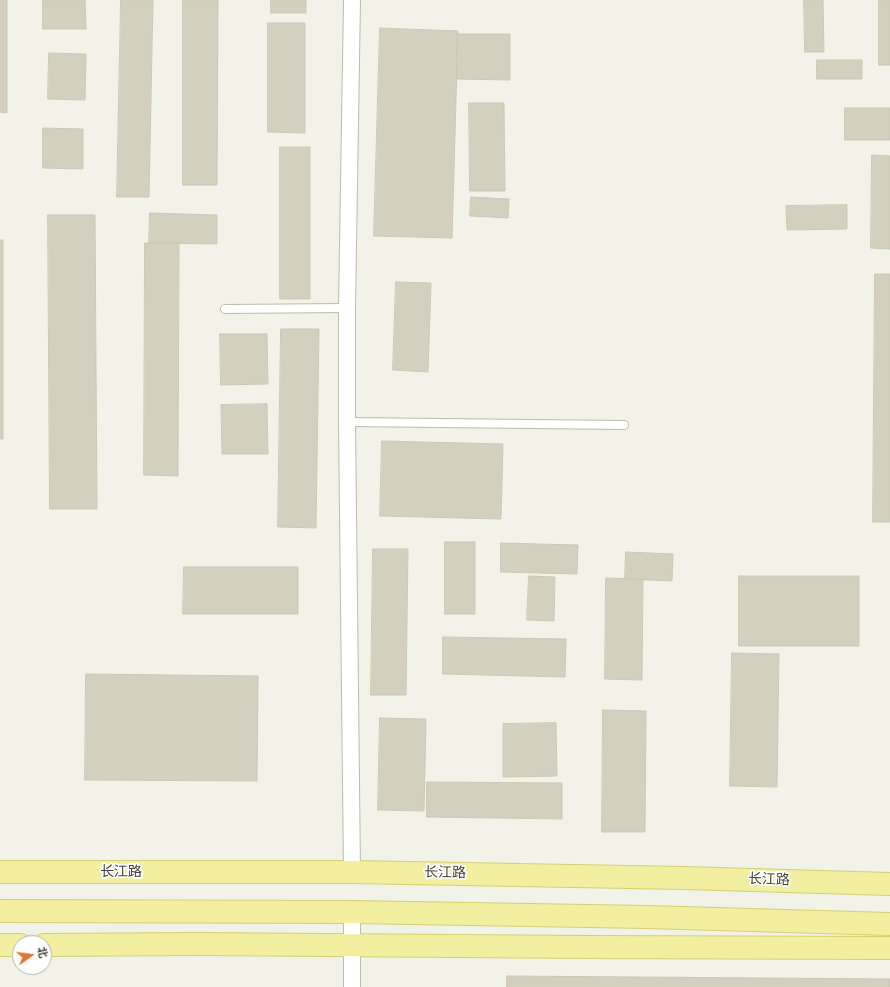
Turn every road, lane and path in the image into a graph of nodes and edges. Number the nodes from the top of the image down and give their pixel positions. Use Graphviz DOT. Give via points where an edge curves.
graph roads {
  1 [pos="352,0"];
  2 [pos="347,308"];
  3 [pos="225,309"];
  4 [pos="347,422"];
  5 [pos="624,425"];
  6 [pos="0,872"];
  7 [pos="352,872"];
  8 [pos="890,884"];
  9 [pos="0,911"];
  10 [pos="352,912"];
  11 [pos="890,924"];
  12 [pos="0,945"];
  13 [pos="12,945"];
  14 [pos="52,945"];
  15 [pos="353,946"];
  16 [pos="890,948"];
  17 [pos="352,987"];
  1 -- 2 [label="street"];
  2 -- 3 [label="lane"];
  2 -- 4 [label="street"];
  4 -- 5 [label="lane"];
  4 -- 7 [label="street"];
  6 -- 7 [label="main road, 长江路"];
  7 -- 8 [label="main road, 长江路"];
  9 -- 10 [label="main road"];
  10 -- 11 [label="main road"];
  10 -- 15 [label="street"];
  12 -- 13 [label="main road"];
  14 -- 15 [label="main road"];
  15 -- 16 [label="main road"];
  15 -- 17 [label="street"];
}
